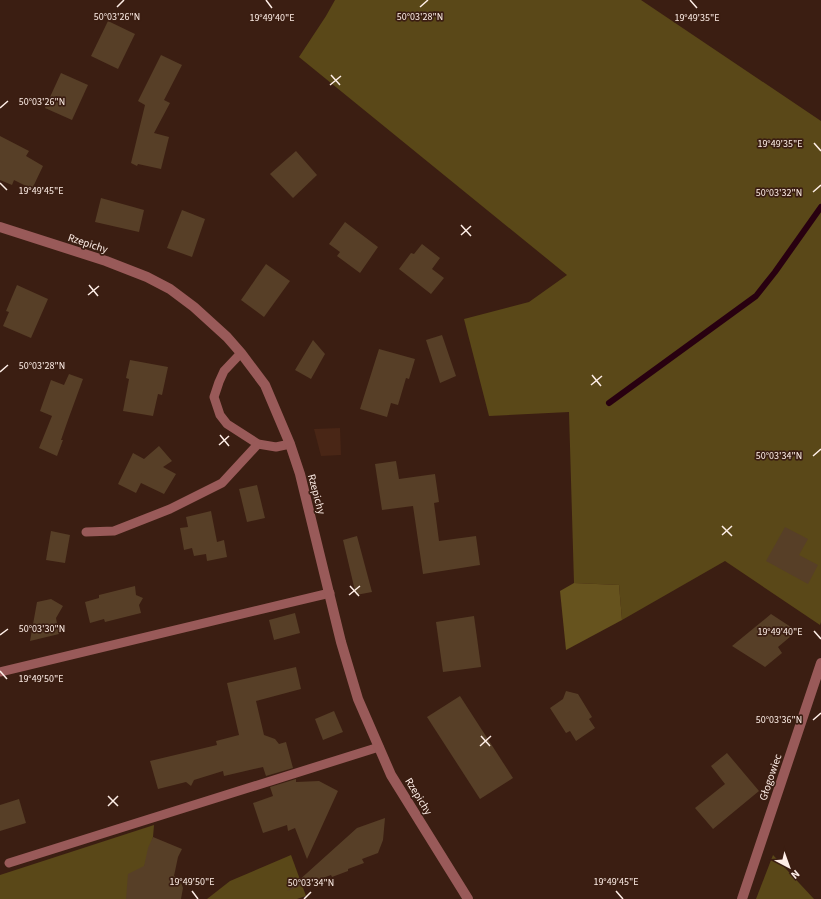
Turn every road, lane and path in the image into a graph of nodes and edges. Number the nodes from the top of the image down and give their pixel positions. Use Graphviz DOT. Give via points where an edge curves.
graph roads {
  1 [pos="0,227"];
  2 [pos="241,353"];
  3 [pos="258,444"];
  4 [pos="290,444"];
  5 [pos="86,532"];
  6 [pos="330,593"];
  7 [pos="821,663"];
  8 [pos="0,672"];
  9 [pos="379,747"];
  10 [pos="9,864"];
  11 [pos="468,899"];
  12 [pos="742,899"];
  1 -- 2 [label="street, Rzepichy" via="106,261 170,289 194,307"];
  2 -- 3 [label="lane" via="224,371 214,397 220,415 227,424"];
  2 -- 4 [label="street, Rzepichy" via="265,385"];
  3 -- 4 [label="lane" via="276,448"];
  3 -- 5 [label="lane" via="222,483 170,509 114,531"];
  4 -- 6 [label="street, Rzepichy"];
  6 -- 8 [label="lane"];
  6 -- 9 [label="street, Rzepichy" via="358,699"];
  7 -- 12 [label="street, Głogowiec"];
  9 -- 10 [label="lane"];
  9 -- 11 [label="street, Rzepichy" via="391,775"];
}
